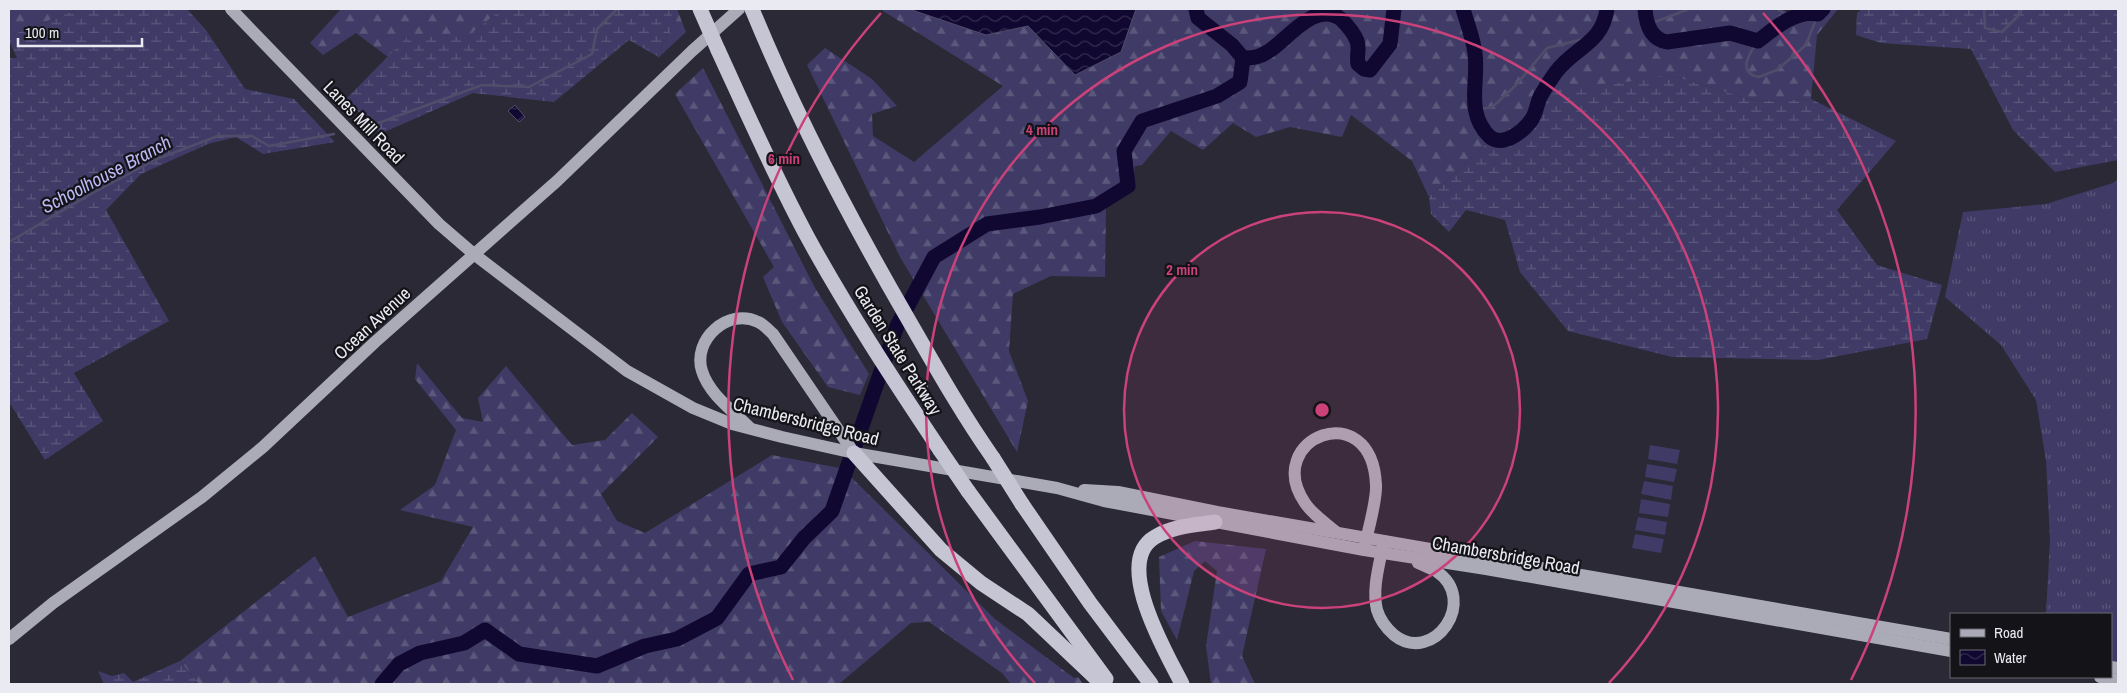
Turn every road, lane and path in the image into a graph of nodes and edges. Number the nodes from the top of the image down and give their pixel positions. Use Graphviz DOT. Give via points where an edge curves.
graph roads {
  1 [pos="231,9"];
  2 [pos="700,9"];
  3 [pos="739,9"];
  4 [pos="754,13"];
  5 [pos="475,255"];
  6 [pos="749,427"];
  7 [pos="859,457"];
  8 [pos="1057,488"];
  9 [pos="1215,522"];
  10 [pos="1336,532"];
  11 [pos="1365,544"];
  12 [pos="1383,546"];
  13 [pos="1405,556"];
  14 [pos="9,639"];
  15 [pos="1950,639"];
  16 [pos="1950,651"];
  17 [pos="1102,684"];
  18 [pos="1110,684"];
  19 [pos="1151,684"];
  20 [pos="1182,684"];
  1 -- 5 [label="main road, Lanes Mill Road" via="439,224"];
  2 -- 18 [label="highway, Garden State Parkway, bridge" via="773,170 808,238 868,339 968,491"];
  3 -- 5 [label="main road, Ocean Avenue"];
  4 -- 19 [label="highway, Garden State Parkway, bridge" via="817,150 887,283 968,422 1090,603"];
  5 -- 6 [label="main road, Chambersbridge Road" via="630,372 693,408 732,424"];
  5 -- 14 [label="main road, Ocean Avenue" via="243,464"];
  6 -- 7 [label="main road, Chambersbridge Road"];
  6 -- 7 [label="main road" via="708,383 700,358 708,336 735,319 760,322 773,334"];
  7 -- 8 [label="main road, Chambersbridge Road"];
  7 -- 17 [label="highway" via="941,550 980,582 1028,614"];
  8 -- 9 [label="main road, Chambersbridge Road" via="1104,501"];
  8 -- 10 [label="main road, Chambersbridge Road" via="1118,492"];
  9 -- 11 [label="main road, Chambersbridge Road"];
  9 -- 20 [label="highway" via="1173,529 1154,537 1142,550 1139,568 1141,587 1150,620"];
  10 -- 11 [label="main road, Chambersbridge Road"];
  10 -- 11 [label="main road" via="1306,504 1297,486 1295,467 1304,448 1311,442 1336,432 1352,436 1365,449 1373,466 1376,486"];
  11 -- 12 [label="main road, Chambersbridge Road"];
  12 -- 13 [label="main road, Chambersbridge Road"];
  12 -- 13 [label="main road" via="1376,589 1381,619 1396,637 1414,643 1423,642 1434,638 1448,624 1453,598 1441,576"];
  12 -- 15 [label="main road, Chambersbridge Road"];
  13 -- 16 [label="main road, Chambersbridge Road"];
}
